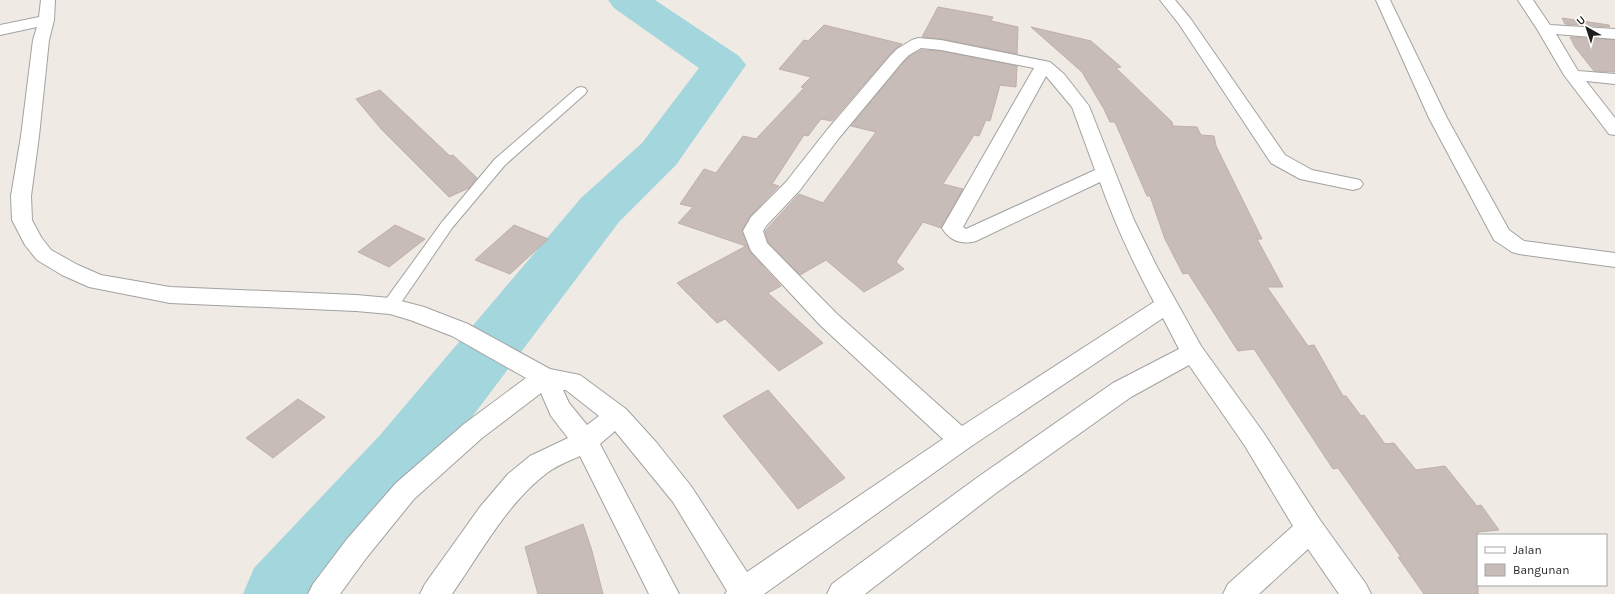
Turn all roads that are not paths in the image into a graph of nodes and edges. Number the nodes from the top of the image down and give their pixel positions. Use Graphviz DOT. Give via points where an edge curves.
graph roads {
  1 [pos="48,0"];
  2 [pos="1167,0"];
  3 [pos="1383,0"];
  4 [pos="1524,0"];
  5 [pos="46,20"];
  6 [pos="1545,29"];
  7 [pos="0,30"];
  8 [pos="1615,34"];
  9 [pos="1044,65"];
  10 [pos="1572,75"];
  11 [pos="1615,79"];
  12 [pos="581,91"];
  13 [pos="1615,130"];
  14 [pos="1106,172"];
  15 [pos="1353,184"];
  16 [pos="1615,260"];
  17 [pos="1166,305"];
  18 [pos="390,306"];
  19 [pos="1193,352"];
  20 [pos="545,377"];
  21 [pos="617,416"];
  22 [pos="961,440"];
  23 [pos="585,441"];
  24 [pos="1310,529"];
  25 [pos="743,593"];
  26 [pos="323,594"];
  27 [pos="435,594"];
  28 [pos="664,594"];
  29 [pos="842,594"];
  30 [pos="1238,594"];
  31 [pos="1356,594"];
  1 -- 5 [label="street"];
  2 -- 15 [label="street" via="1185,21 1278,159 1307,174"];
  3 -- 16 [label="street" via="1438,118 1501,235 1519,247"];
  4 -- 6 [label="street"];
  5 -- 7 [label="street"];
  5 -- 18 [label="street" via="41,40 21,196 22,220 32,240 44,255 97,282 170,295"];
  6 -- 8 [label="street"];
  6 -- 10 [label="street"];
  9 -- 14 [label="street" via="1080,106"];
  9 -- 14 [label="street" via="952,228 963,236 969,236"];
  9 -- 22 [label="street" via="941,45 918,44 910,47 897,58 753,231 758,246 829,320"];
  10 -- 11 [label="street"];
  10 -- 13 [label="street"];
  12 -- 18 [label="lane" via="500,162 447,225"];
  14 -- 17 [label="street" via="1124,220"];
  17 -- 19 [label="street"];
  17 -- 22 [label="street"];
  18 -- 20 [label="street" via="460,330"];
  19 -- 24 [label="street" via="1254,439"];
  19 -- 29 [label="street" via="1122,390 987,485"];
  20 -- 21 [label="street" via="572,382"];
  20 -- 23 [label="street" via="560,408"];
  20 -- 26 [label="street" via="473,431 405,491 357,548"];
  21 -- 23 [label="street"];
  21 -- 25 [label="street" via="682,494"];
  22 -- 25 [label="street"];
  23 -- 27 [label="street" via="539,464 517,482"];
  23 -- 28 [label="street"];
  24 -- 30 [label="street"];
  24 -- 31 [label="street"];
}
